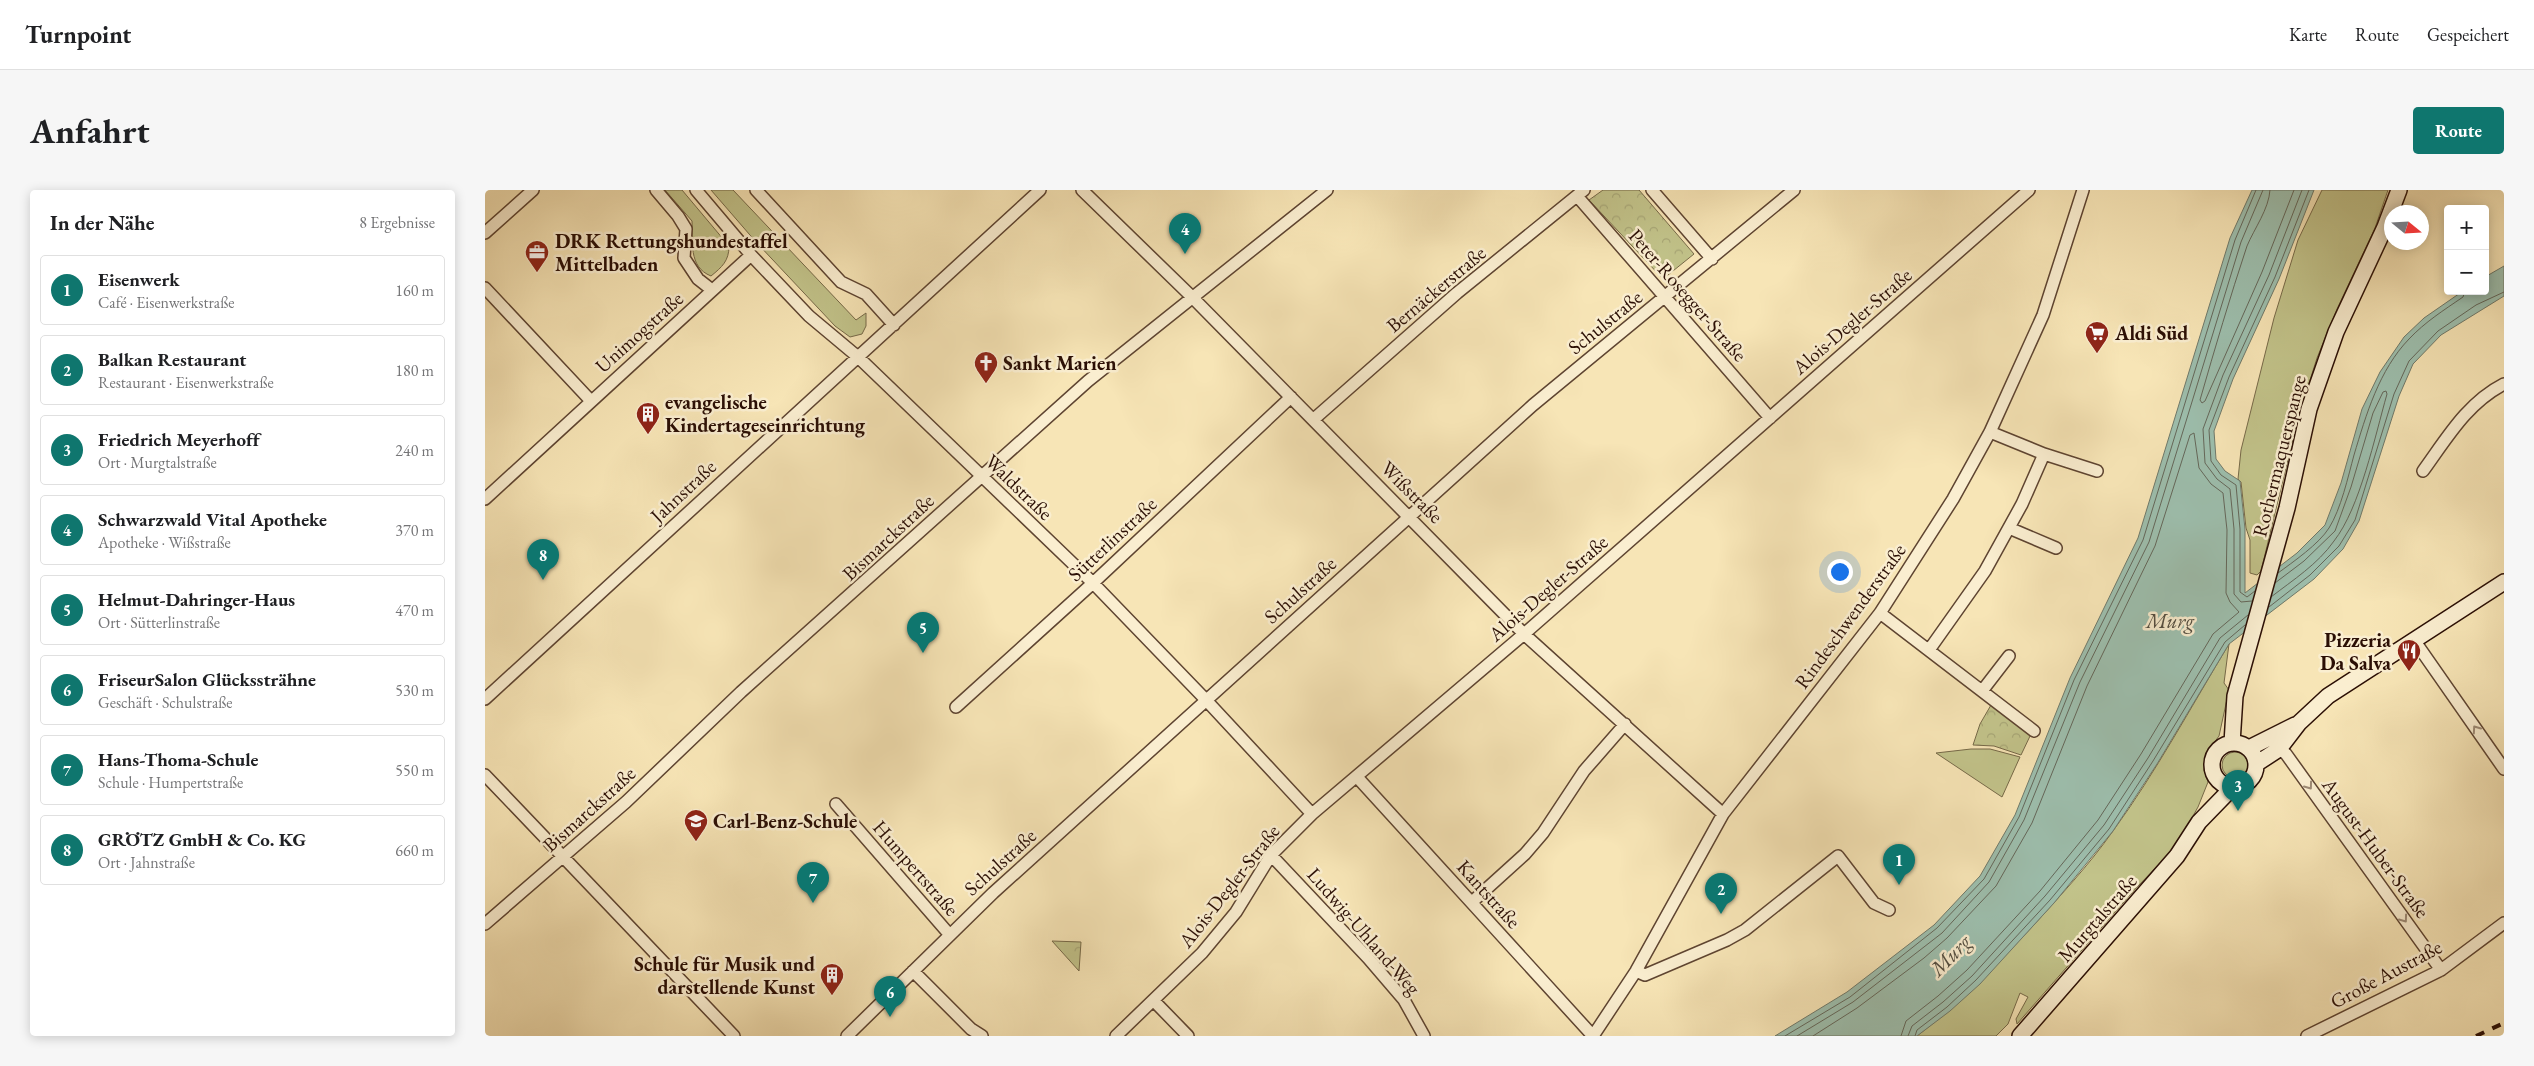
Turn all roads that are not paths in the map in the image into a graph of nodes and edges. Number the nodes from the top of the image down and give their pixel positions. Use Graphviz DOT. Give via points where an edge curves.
graph roads {
  1 [pos="533,190"];
  2 [pos="656,190"];
  3 [pos="696,190"];
  4 [pos="756,190"];
  5 [pos="1040,190"];
  6 [pos="1082,190"];
  7 [pos="1327,190"];
  8 [pos="1652,190"];
  9 [pos="1794,190"];
  10 [pos="2029,190"];
  11 [pos="2083,190"];
  12 [pos="2399,190"];
  13 [pos="1581,193"];
  14 [pos="485,233"];
  15 [pos="751,255"];
  16 [pos="1712,259"];
  17 [pos="485,288"];
  18 [pos="712,290"];
  19 [pos="1192,297"];
  20 [pos="1665,297"];
  21 [pos="895,325"];
  22 [pos="858,356"];
  23 [pos="2504,384"];
  24 [pos="1291,397"];
  25 [pos="591,401"];
  26 [pos="1770,418"];
  27 [pos="1314,420"];
  28 [pos="1990,432"];
  29 [pos="2044,454"];
  30 [pos="2097,471"];
  31 [pos="2423,471"];
  32 [pos="981,476"];
  33 [pos="485,499"];
  34 [pos="1410,516"];
  35 [pos="2009,528"];
  36 [pos="2056,548"];
  37 [pos="2504,582"];
  38 [pos="1093,583"];
  39 [pos="1880,613"];
  40 [pos="1524,634"];
  41 [pos="2414,640"];
  42 [pos="1929,650"];
  43 [pos="2009,656"];
  44 [pos="1982,691"];
  45 [pos="485,699"];
  46 [pos="1206,700"];
  47 [pos="956,707"];
  48 [pos="2299,723"];
  49 [pos="1625,724"];
  50 [pos="2034,731"];
  51 [pos="2232,743"];
  52 [pos="2249,748"];
  53 [pos="2279,749"];
  54 [pos="2256,764"];
  55 [pos="2504,770"];
  56 [pos="485,775"];
  57 [pos="1357,777"];
  58 [pos="2217,778"];
  59 [pos="2233,787"];
  60 [pos="836,804"];
  61 [pos="1312,814"];
  62 [pos="1723,814"];
  63 [pos="2199,822"];
  64 [pos="1271,855"];
  65 [pos="564,858"];
  66 [pos="1471,902"];
  67 [pos="1889,910"];
  68 [pos="2504,923"];
  69 [pos="485,924"];
  70 [pos="949,934"];
  71 [pos="2441,970"];
  72 [pos="913,971"];
  73 [pos="1636,971"];
  74 [pos="1154,1001"];
  75 [pos="734,1036"];
  76 [pos="847,1036"];
  77 [pos="982,1036"];
  78 [pos="1116,1036"];
  79 [pos="1188,1036"];
  80 [pos="1424,1036"];
  81 [pos="1593,1036"];
  82 [pos="2020,1036"];
  83 [pos="2307,1036"];
  1 -- 14 [label="street"];
  2 -- 18 [label="street, Unimogstraße" via="686,229 684,258 698,279"];
  3 -- 15 [label="street, Waldstraße"];
  4 -- 21 [label="street" via="841,282 866,294"];
  5 -- 21 [label="street, Jahnstraße"];
  6 -- 19 [label="street, Wißstraße"];
  7 -- 19 [label="street, Bismarckstraße"];
  8 -- 16 [label="street"];
  9 -- 16 [label="street, Schulstraße"];
  10 -- 26 [label="street, Alois-Degler-Straße"];
  11 -- 28 [label="street, Rindeschwenderstraße" via="2043,314"];
  12 -- 51 [label="street, Rothermaquerspange" via="2344,314 2309,409 2271,570 2233,708"];
  13 -- 20 [label="street, Peter-Rosegger-Straße"];
  13 -- 27 [label="street, Bernäckerstraße" via="1457,293"];
  15 -- 18 [label="street, Unimogstraße"];
  15 -- 22 [label="street, Waldstraße" via="809,316"];
  16 -- 20 [label="street, Schulstraße"];
  17 -- 25 [label="street, Unimogstraße"];
  18 -- 25 [label="street, Unimogstraße"];
  19 -- 24 [label="street, Wißstraße"];
  19 -- 32 [label="street, Bismarckstraße" via="1088,381"];
  20 -- 26 [label="street, Peter-Rosegger-Straße"];
  20 -- 34 [label="street, Schulstraße" via="1533,405"];
  21 -- 22 [label="street, Jahnstraße"];
  22 -- 32 [label="street, Waldstraße"];
  22 -- 45 [label="street, Jahnstraße"];
  23 -- 31 [label="street" via="2488,392 2462,416"];
  24 -- 27 [label="street, Wißstraße"];
  24 -- 38 [label="street, Sütterlinstraße"];
  25 -- 33 [label="street, Unimogstraße"];
  26 -- 40 [label="street, Alois-Degler-Straße"];
  27 -- 34 [label="street, Wißstraße"];
  28 -- 29 [label="street"];
  28 -- 39 [label="street, Rindeschwenderstraße" via="1953,499"];
  29 -- 30 [label="street"];
  29 -- 35 [label="street"];
  32 -- 38 [label="street, Waldstraße"];
  32 -- 65 [label="street, Bismarckstraße" via="741,692"];
  34 -- 40 [label="street, Wißstraße"];
  34 -- 46 [label="street, Schulstraße"];
  35 -- 36 [label="street"];
  35 -- 42 [label="street" via="1985,571"];
  37 -- 41 [label="street, Murgtalstraße"];
  38 -- 46 [label="street, Waldstraße"];
  38 -- 47 [label="street, Sütterlinstraße"];
  39 -- 42 [label="street"];
  39 -- 62 [label="street, Rindeschwenderstraße"];
  40 -- 49 [label="street, Wißstraße"];
  40 -- 57 [label="street, Alois-Degler-Straße"];
  41 -- 48 [label="street, Murgtalstraße" via="2328,696"];
  55 -- 41 [label="street, one-way"];
  42 -- 44 [label="street"];
  43 -- 44 [label="street"];
  44 -- 50 [label="street"];
  46 -- 61 [label="street, Waldstraße"];
  46 -- 70 [label="street, Schulstraße"];
  48 -- 52 [label="street, Murgtalstraße"];
  48 -- 53 [label="street, Murgtalstraße"];
  49 -- 62 [label="street, Wißstraße"];
  49 -- 66 [label="street" via="1584,770 1543,833 1525,854"];
  51 -- 52 [label="street"];
  51 -- 58 [label="street, Murgtalstraße" via="2219,750 2213,758"];
  52 -- 54 [label="street"];
  53 -- 54 [label="street, Murgtalstraße"];
  53 -- 71 [label="street, August-Huber-Straße, one-way" via="2287,754"];
  54 -- 59 [label="street, Murgtalstraße" via="2250,780"];
  56 -- 65 [label="street"];
  57 -- 61 [label="street, Alois-Degler-Straße"];
  57 -- 66 [label="street, Kantstraße"];
  58 -- 59 [label="street"];
  58 -- 63 [label="street, Murgtalstraße"];
  59 -- 63 [label="street, Murgtalstraße"];
  60 -- 70 [label="street, Humpertstraße"];
  61 -- 64 [label="street, Alois-Degler-Straße"];
  62 -- 73 [label="street, Rindeschwenderstraße"];
  63 -- 82 [label="street, Murgtalstraße" via="2164,871"];
  64 -- 74 [label="street, Alois-Degler-Straße" via="1236,912 1202,953"];
  64 -- 80 [label="street, Ludwig-Uhland-Weg" via="1368,958 1403,1000"];
  65 -- 69 [label="street, Bismarckstraße"];
  65 -- 75 [label="street"];
  66 -- 81 [label="street, Kantstraße"];
  67 -- 73 [label="street" via="1874,903 1838,856 1745,930 1645,975"];
  68 -- 71 [label="street, Große Austraße"];
  70 -- 72 [label="street, Schulstraße"];
  71 -- 83 [label="street, Große Austraße"];
  72 -- 76 [label="street, Schulstraße"];
  72 -- 77 [label="street"];
  73 -- 81 [label="street, Rindeschwenderstraße"];
  74 -- 78 [label="street, Alois-Degler-Straße"];
  74 -- 79 [label="street"];
}
